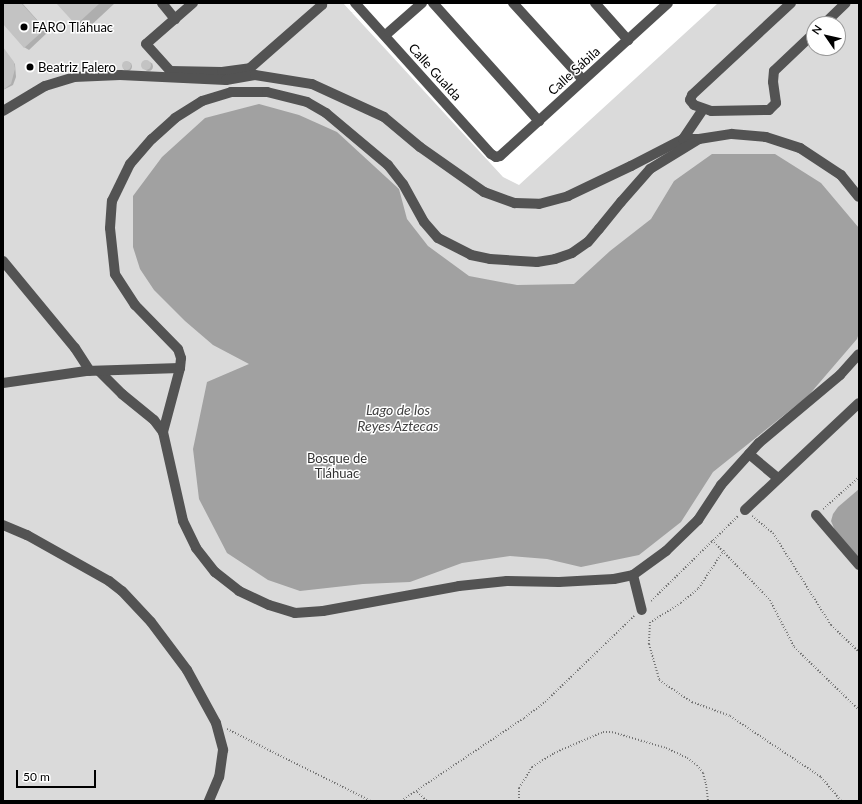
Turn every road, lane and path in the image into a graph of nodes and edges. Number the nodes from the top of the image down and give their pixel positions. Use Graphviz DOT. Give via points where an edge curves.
graph roads {
  1 [pos="162,3"];
  2 [pos="193,3"];
  3 [pos="322,3"];
  4 [pos="355,3"];
  5 [pos="422,3"];
  6 [pos="433,3"];
  7 [pos="513,3"];
  8 [pos="595,3"];
  9 [pos="668,3"];
  10 [pos="791,3"];
  11 [pos="846,3"];
  12 [pos="832,16"];
  13 [pos="175,18"];
  14 [pos="389,32"];
  15 [pos="628,40"];
  16 [pos="806,41"];
  17 [pos="226,80"];
  18 [pos="583,80"];
  19 [pos="231,92"];
  20 [pos="703,109"];
  21 [pos="3,111"];
  22 [pos="539,121"];
  23 [pos="683,139"];
  24 [pos="700,139"];
  25 [pos="496,157"];
  26 [pos="859,197"];
  27 [pos="3,261"];
  28 [pos="859,354"];
  29 [pos="180,368"];
  30 [pos="94,371"];
  31 [pos="3,383"];
  32 [pos="859,404"];
  33 [pos="163,432"];
  34 [pos="749,454"];
  35 [pos="859,477"];
  36 [pos="778,478"];
  37 [pos="745,510"];
  38 [pos="816,515"];
  39 [pos="3,525"];
  40 [pos="712,540"];
  41 [pos="724,550"];
  42 [pos="859,565"];
  43 [pos="634,575"];
  44 [pos="642,610"];
  45 [pos="859,652"];
  46 [pos="859,710"];
  47 [pos="216,723"];
  48 [pos="417,792"];
  49 [pos="210,801"];
  50 [pos="371,801"];
  51 [pos="401,801"];
  52 [pos="427,801"];
  53 [pos="519,801"];
  54 [pos="708,801"];
  55 [pos="842,801"];
  1 -- 13 [label="street"];
  2 -- 13 [label="street"];
  3 -- 13 [label="street" via="250,68 222,72 170,71 146,44"];
  4 -- 25 [label="street, Calle Gualda"];
  5 -- 14 [label="street"];
  6 -- 22 [label="street"];
  7 -- 18 [label="street"];
  8 -- 15 [label="street"];
  9 -- 15 [label="street, Calle Sábila"];
  10 -- 20 [label="street" via="692,95 690,100"];
  11 -- 12 [label="street"];
  15 -- 18 [label="street, Calle Sábila"];
  16 -- 20 [label="street" via="774,71 776,103 769,110"];
  17 -- 19 [label="street"];
  17 -- 21 [label="street" via="120,75 74,77 45,86"];
  17 -- 23 [label="street" via="255,75 312,84 384,117 420,147 484,192 515,203 539,204 568,196"];
  18 -- 22 [label="street, Calle Sábila"];
  19 -- 24 [label="street" via="267,92 306,102 326,113 388,165 403,184 424,222 438,238 471,255 490,259 537,262 572,253 588,242 650,169"];
  19 -- 29 [label="street" via="202,101 175,118 152,139 130,164 112,201 110,228 115,274 135,305 178,349 181,358"];
  20 -- 23 [label="street"];
  22 -- 25 [label="street, Calle Sábila"];
  23 -- 24 [label="street"];
  24 -- 26 [label="street" via="732,134 766,138 800,148 841,174"];
  27 -- 30 [label="street"];
  28 -- 34 [label="street" via="840,375"];
  29 -- 30 [label="street"];
  29 -- 33 [label="street"];
  30 -- 31 [label="street"];
  30 -- 33 [label="street" via="154,420"];
  32 -- 36 [label="street"];
  33 -- 43 [label="street" via="183,521 196,548 215,572 239,591 268,605 295,613 323,611 459,586 507,581 614,579"];
  34 -- 36 [label="street"];
  34 -- 43 [label="street" via="722,485 698,520 666,551"];
  35 -- 38 [label="path"];
  36 -- 37 [label="street"];
  37 -- 40 [label="path"];
  37 -- 45 [label="path" via="773,533 830,625"];
  38 -- 42 [label="street"];
  39 -- 47 [label="street" via="83,565 122,591 151,622 187,670"];
  40 -- 41 [label="path"];
  40 -- 44 [label="path"];
  41 -- 46 [label="path" via="770,600 794,647"];
  41 -- 55 [label="path" via="698,589 650,622 648,644 659,680 692,702 730,716 821,777"];
  43 -- 44 [label="street"];
  44 -- 48 [label="path" via="545,702"];
  47 -- 49 [label="street" via="223,750 219,777"];
  47 -- 50 [label="path"];
  48 -- 51 [label="path"];
  48 -- 52 [label="path"];
  53 -- 54 [label="path" via="519,788 532,767 554,753 603,732 612,732 666,748 687,758 703,773"];
}
